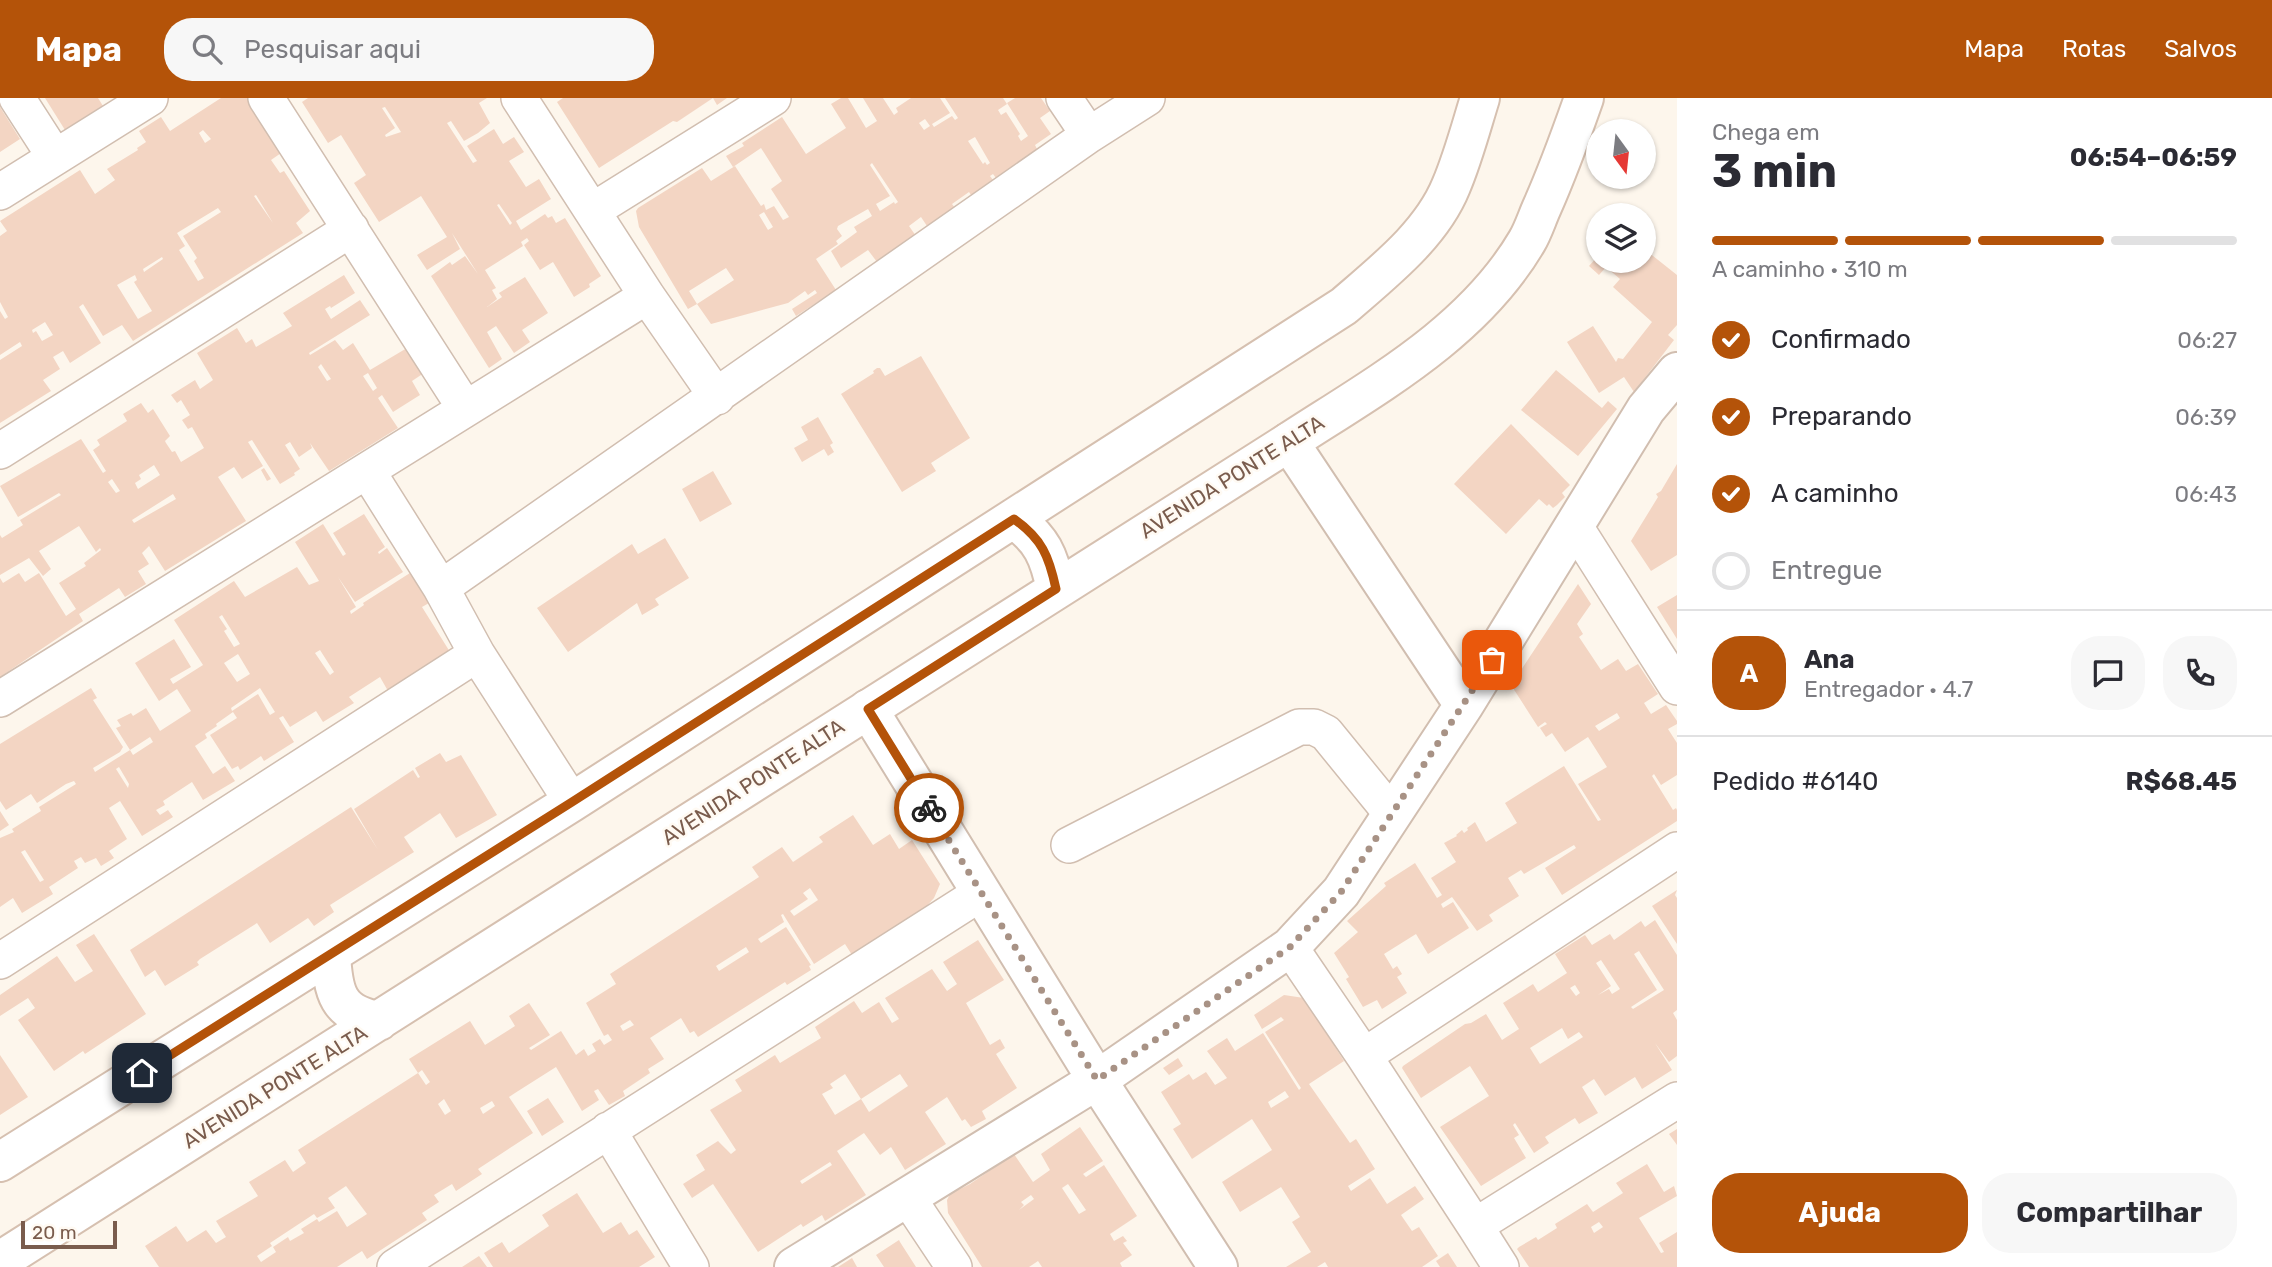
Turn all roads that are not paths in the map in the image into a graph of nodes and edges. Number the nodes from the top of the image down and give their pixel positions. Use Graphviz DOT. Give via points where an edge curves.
graph roads {
  1 [pos="17,98"];
  2 [pos="150,98"];
  3 [pos="266,98"];
  4 [pos="519,98"];
  5 [pos="773,98"];
  6 [pos="1064,98"];
  7 [pos="1147,98"];
  8 [pos="1480,98"];
  9 [pos="1584,98"];
  10 [pos="1089,135"];
  11 [pos="55,157"];
  12 [pos="0,192"];
  13 [pos="592,211"];
  14 [pos="351,229"];
  15 [pos="648,296"];
  16 [pos="1677,372"];
  17 [pos="717,397"];
  18 [pos="465,408"];
  19 [pos="1289,442"];
  20 [pos="0,451"];
  21 [pos="368,472"];
  22 [pos="1014,519"];
  23 [pos="1574,526"];
  24 [pos="441,588"];
  25 [pos="1056,589"];
  26 [pos="477,654"];
  27 [pos="1677,687"];
  28 [pos="0,699"];
  29 [pos="1464,705"];
  30 [pos="868,709"];
  31 [pos="572,802"];
  32 [pos="1392,814"];
  33 [pos="1069,845"];
  34 [pos="1677,850"];
  35 [pos="981,893"];
  36 [pos="1290,947"];
  37 [pos="331,954"];
  38 [pos="0,961"];
  39 [pos="379,1021"];
  40 [pos="1364,1056"];
  41 [pos="1097,1080"];
  42 [pos="1677,1100"];
  43 [pos="608,1130"];
  44 [pos="0,1162"];
  45 [pos="908,1198"];
  46 [pos="1475,1226"];
  47 [pos="0,1261"];
  48 [pos="396,1267"];
  49 [pos="691,1267"];
  50 [pos="794,1267"];
  51 [pos="954,1267"];
  52 [pos="1218,1267"];
  53 [pos="1501,1267"];
  1 -- 11 [label="street"];
  2 -- 11 [label="street"];
  3 -- 14 [label="street"];
  4 -- 13 [label="street"];
  5 -- 13 [label="street"];
  6 -- 10 [label="street"];
  7 -- 10 [label="street"];
  8 -- 22 [label="main road" via="1451,188 1423,231 1391,266 1344,306"];
  9 -- 19 [label="main road, AVENIDA PONTE ALTA" via="1527,241 1489,292 1448,333"];
  10 -- 17 [label="street"];
  11 -- 12 [label="street"];
  13 -- 15 [label="street"];
  14 -- 18 [label="street"];
  14 -- 20 [label="street"];
  15 -- 17 [label="street"];
  15 -- 18 [label="street"];
  16 -- 23 [label="main road" via="1646,409"];
  17 -- 24 [label="street"];
  18 -- 21 [label="street"];
  19 -- 25 [label="main road, AVENIDA PONTE ALTA"];
  19 -- 29 [label="main road"];
  21 -- 24 [label="street"];
  21 -- 28 [label="street"];
  22 -- 25 [label="main road" via="1044,548"];
  22 -- 31 [label="main road"];
  23 -- 27 [label="street"];
  23 -- 29 [label="main road"];
  24 -- 26 [label="street"];
  25 -- 30 [label="main road, AVENIDA PONTE ALTA"];
  26 -- 31 [label="street"];
  26 -- 38 [label="street"];
  29 -- 32 [label="main road"];
  30 -- 35 [label="main road"];
  30 -- 39 [label="main road, AVENIDA PONTE ALTA"];
  31 -- 37 [label="main road"];
  32 -- 33 [label="street" via="1326,733 1299,727"];
  32 -- 36 [label="main road" via="1341,892"];
  34 -- 40 [label="street"];
  35 -- 41 [label="main road"];
  35 -- 43 [label="street"];
  36 -- 40 [label="street"];
  36 -- 41 [label="main road"];
  37 -- 39 [label="main road" via="337,996 348,1010"];
  37 -- 44 [label="main road"];
  39 -- 47 [label="main road, AVENIDA PONTE ALTA"];
  40 -- 46 [label="street"];
  41 -- 45 [label="main road"];
  41 -- 52 [label="main road"];
  42 -- 46 [label="street"];
  43 -- 48 [label="street"];
  43 -- 49 [label="street"];
  45 -- 50 [label="main road"];
  45 -- 51 [label="street"];
  46 -- 53 [label="street"];
}
